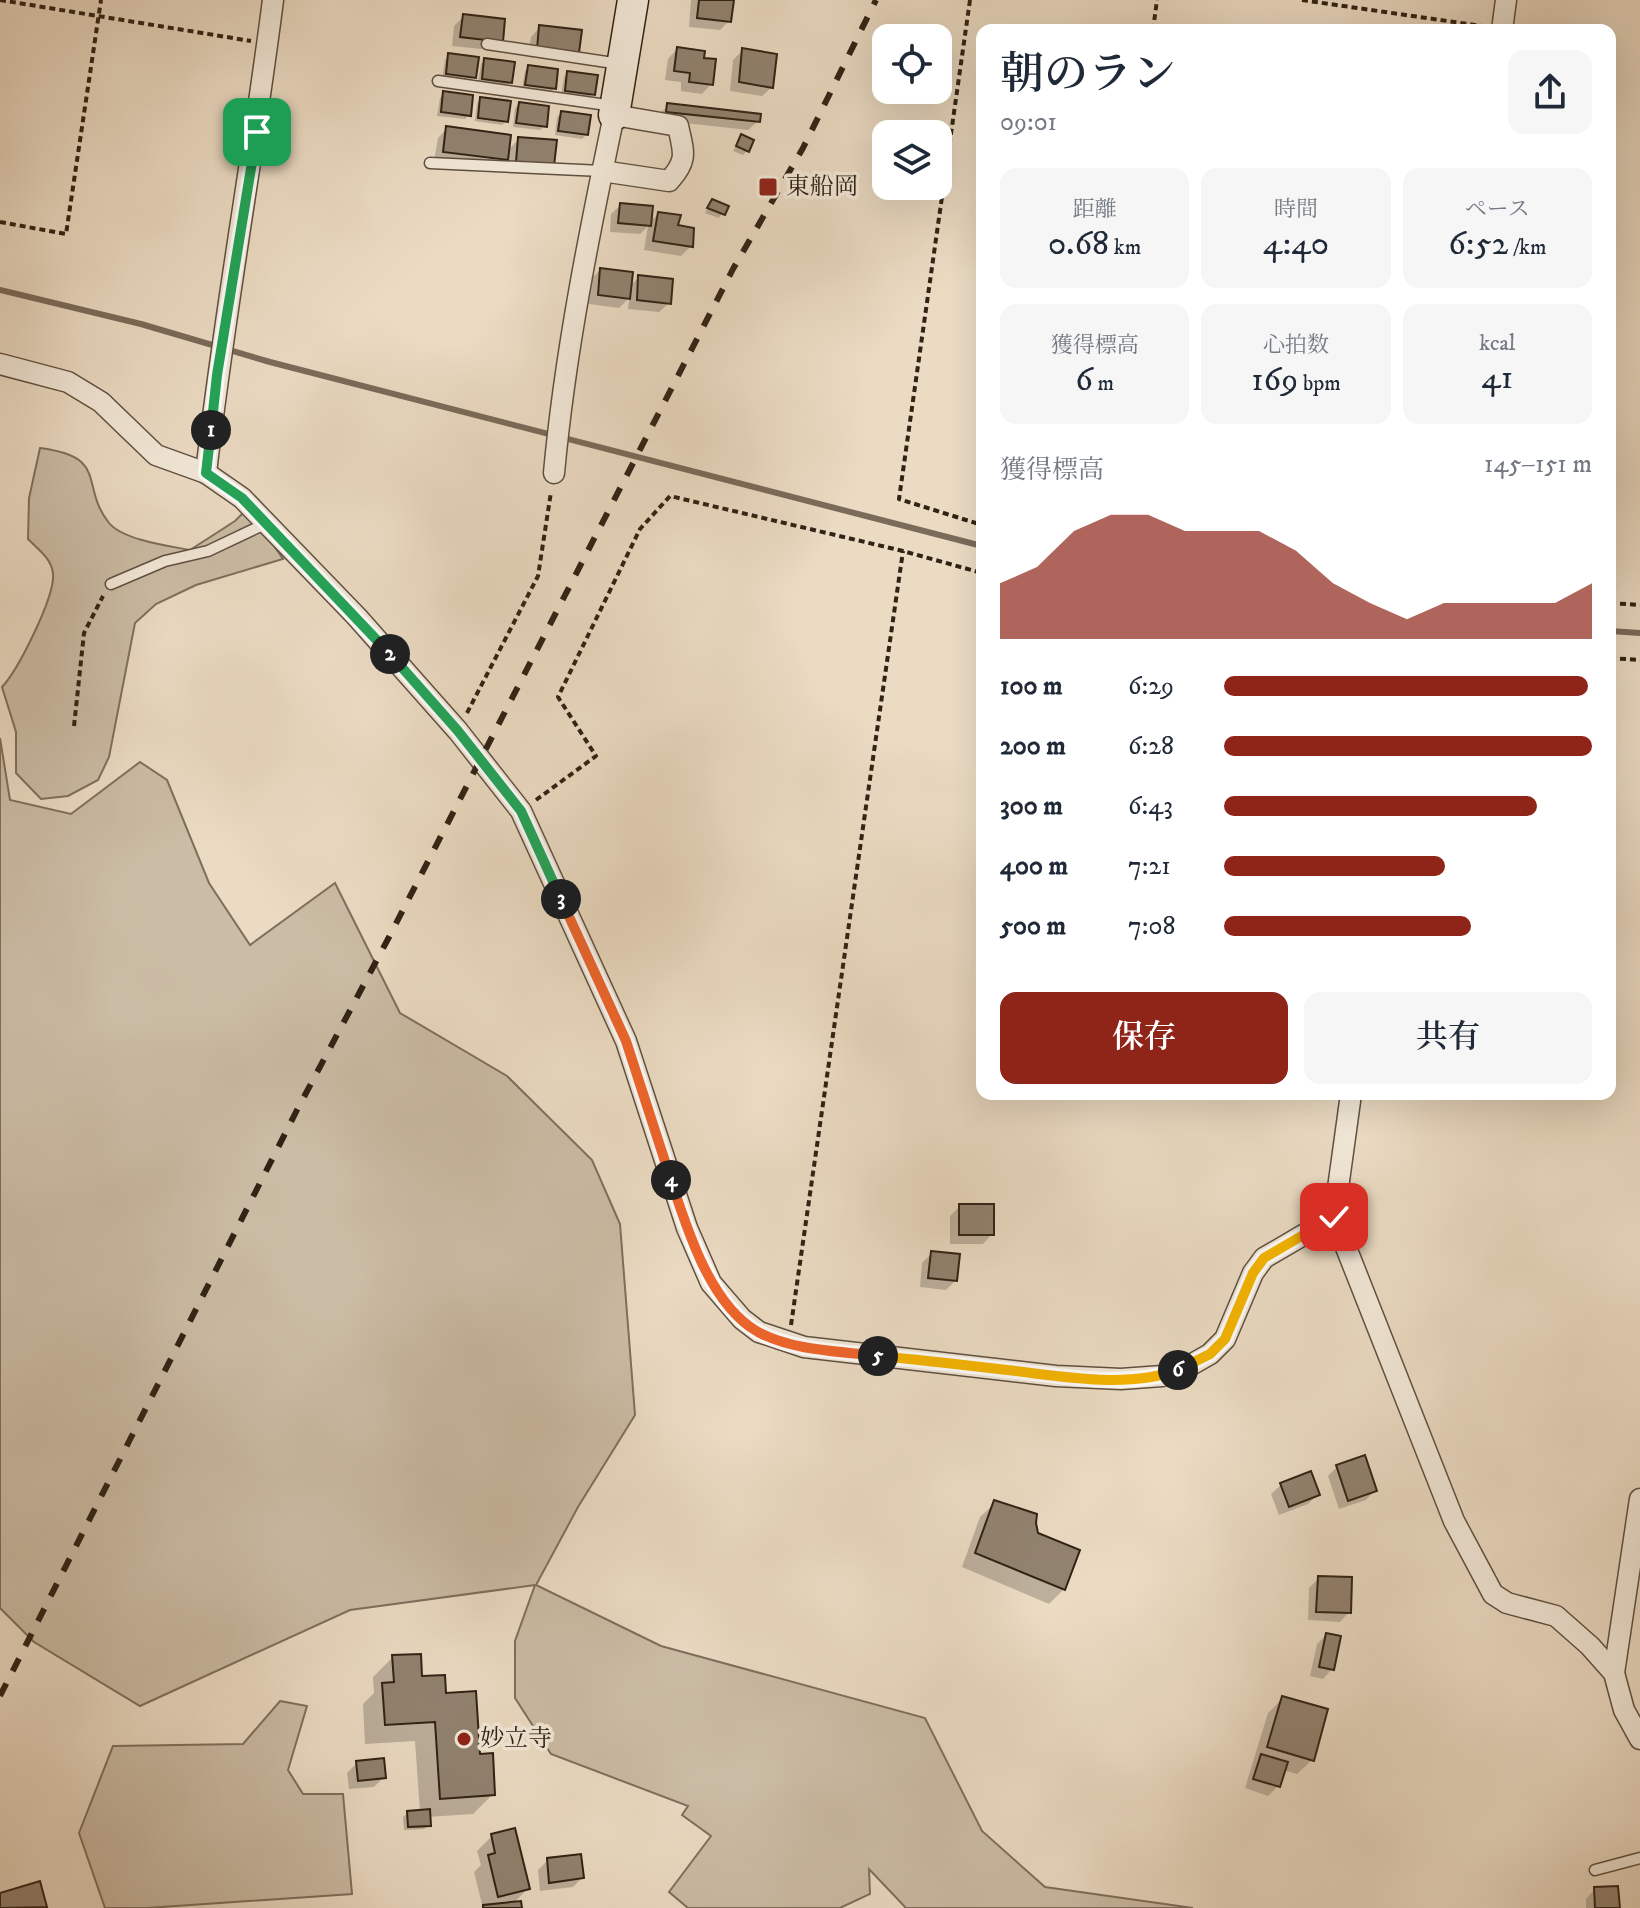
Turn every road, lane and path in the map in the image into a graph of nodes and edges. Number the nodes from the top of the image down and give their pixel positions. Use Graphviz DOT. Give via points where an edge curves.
graph roads {
  1 [pos="0,0"];
  2 [pos="101,0"];
  3 [pos="273,0"];
  4 [pos="633,0"];
  5 [pos="970,0"];
  6 [pos="1157,0"];
  7 [pos="1302,0"];
  8 [pos="1506,0"];
  9 [pos="98,16"];
  10 [pos="1154,24"];
  11 [pos="1468,24"];
  12 [pos="1503,24"];
  13 [pos="268,44"];
  14 [pos="487,44"];
  15 [pos="622,64"];
  16 [pos="438,81"];
  17 [pos="615,111"];
  18 [pos="430,163"];
  19 [pos="602,171"];
  20 [pos="0,222"];
  21 [pos="0,364"];
  22 [pos="206,473"];
  23 [pos="554,473"];
  24 [pos="267,523"];
  25 [pos="976,523"];
  26 [pos="903,551"];
  27 [pos="976,571"];
  28 [pos="111,584"];
  29 [pos="1616,603"];
  30 [pos="1640,605"];
  31 [pos="1616,658"];
  32 [pos="1640,660"];
  33 [pos="74,726"];
  34 [pos="458,731"];
  35 [pos="521,811"];
  36 [pos="1350,1100"];
  37 [pos="1334,1217"];
  38 [pos="788,1342"];
  39 [pos="1640,1499"];
  40 [pos="1614,1673"];
  41 [pos="1640,1739"];
  42 [pos="1640,1858"];
  43 [pos="1595,1870"];
  1 -- 9 [label="path"];
  2 -- 9 [label="path"];
  3 -- 13 [label="street"];
  4 -- 15 [label="street"];
  5 -- 25 [label="path" via="899,499"];
  6 -- 10 [label="path"];
  7 -- 11 [label="path"];
  8 -- 12 [label="street"];
  9 -- 13 [label="path"];
  9 -- 20 [label="path" via="66,234"];
  13 -- 22 [label="street"];
  14 -- 15 [label="lane"];
  15 -- 17 [label="street"];
  16 -- 17 [label="lane"];
  17 -- 19 [label="street"];
  17 -- 19 [label="street" via="678,126 682,166 669,181"];
  18 -- 19 [label="lane"];
  19 -- 23 [label="street"];
  21 -- 22 [label="street" via="68,382 101,402 156,455"];
  22 -- 24 [label="street"];
  23 -- 34 [label="path" via="538,576"];
  24 -- 28 [label="lane" via="208,551 165,561"];
  24 -- 34 [label="street"];
  26 -- 27 [label="path"];
  26 -- 35 [label="path" via="670,496 640,529 558,697 596,756"];
  26 -- 38 [label="path"];
  28 -- 33 [label="path" via="84,633"];
  29 -- 30 [label="path"];
  31 -- 32 [label="path"];
  34 -- 35 [label="street"];
  35 -- 38 [label="street" via="626,1041 687,1228 711,1283 742,1319 759,1332"];
  36 -- 37 [label="street"];
  37 -- 38 [label="street" via="1264,1258 1225,1339 1210,1354 1162,1376 1056,1376"];
  37 -- 40 [label="street" via="1454,1521 1485,1583 1507,1603 1556,1616"];
  39 -- 40 [label="street"];
  40 -- 41 [label="street" via="1624,1710"];
  42 -- 43 [label="lane"];
}
